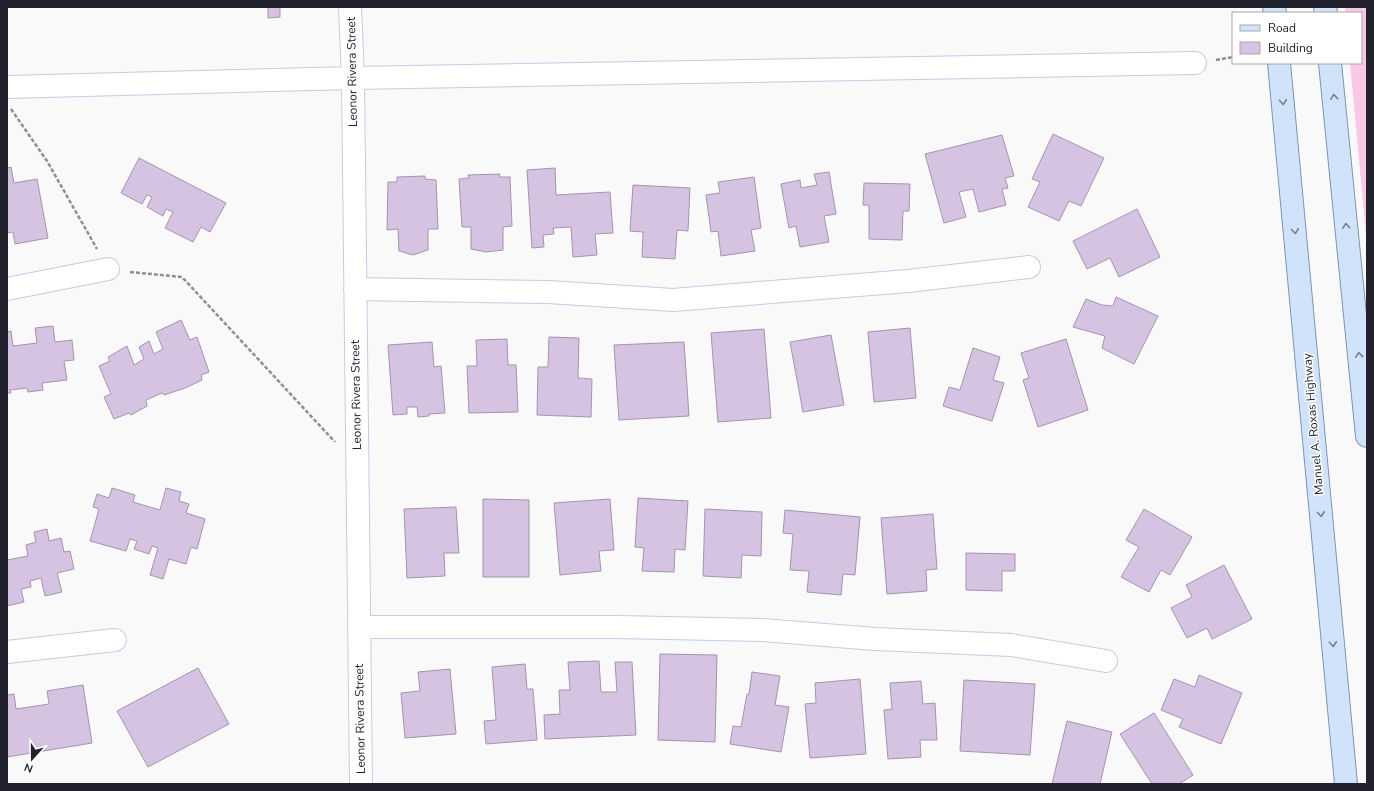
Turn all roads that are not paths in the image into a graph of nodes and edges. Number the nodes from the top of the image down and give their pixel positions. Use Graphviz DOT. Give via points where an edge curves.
graph roads {
  1 [pos="350,7"];
  2 [pos="1195,63"];
  3 [pos="1279,64"];
  4 [pos="1330,64"];
  5 [pos="353,78"];
  6 [pos="7,87"];
  7 [pos="1029,267"];
  8 [pos="108,269"];
  9 [pos="7,289"];
  10 [pos="355,289"];
  11 [pos="1367,436"];
  12 [pos="359,627"];
  13 [pos="115,640"];
  14 [pos="7,652"];
  15 [pos="1106,661"];
  16 [pos="361,784"];
  17 [pos="1346,784"];
  1 -- 5 [label="street, Leonor Rivera Street"];
  2 -- 5 [label="street"];
  3 -- 17 [label="main road, Manuel A. Roxas Highway, one-way"];
  11 -- 4 [label="main road, one-way"];
  5 -- 6 [label="street"];
  5 -- 10 [label="street, Leonor Rivera Street"];
  7 -- 10 [label="street" via="908,281 673,300 548,292"];
  8 -- 9 [label="street"];
  10 -- 12 [label="street, Leonor Rivera Street"];
  12 -- 15 [label="street" via="762,630 1011,646"];
  12 -- 16 [label="street, Leonor Rivera Street"];
  13 -- 14 [label="street"];
}
